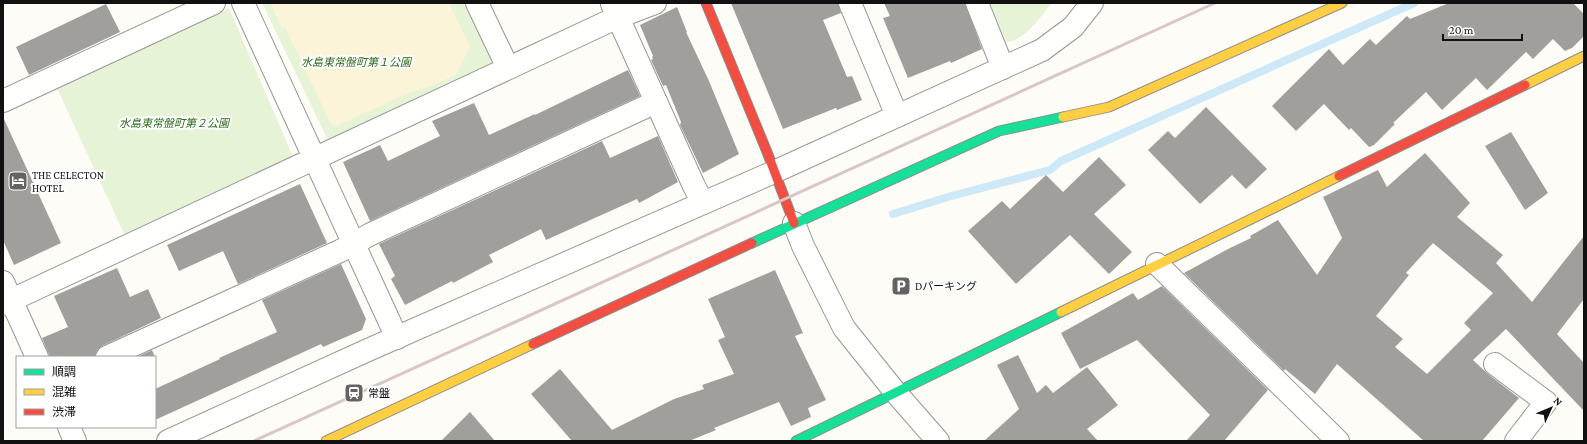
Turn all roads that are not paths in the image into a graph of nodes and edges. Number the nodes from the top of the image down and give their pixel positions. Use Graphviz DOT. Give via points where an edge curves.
graph roads {
  1 [pos="214,3"];
  2 [pos="243,3"];
  3 [pos="477,3"];
  4 [pos="655,3"];
  5 [pos="706,3"];
  6 [pos="850,3"];
  7 [pos="977,3"];
  8 [pos="1092,3"];
  9 [pos="1342,3"];
  10 [pos="615,10"];
  11 [pos="1584,56"];
  12 [pos="508,68"];
  13 [pos="1003,68"];
  14 [pos="3,102"];
  15 [pos="656,102"];
  16 [pos="897,116"];
  17 [pos="315,158"];
  18 [pos="774,172"];
  19 [pos="704,203"];
  20 [pos="794,222"];
  21 [pos="354,244"];
  22 [pos="1157,264"];
  23 [pos="6,295"];
  24 [pos="397,338"];
  25 [pos="36,356"];
  26 [pos="109,356"];
  27 [pos="1495,364"];
  28 [pos="896,393"];
  29 [pos="69,428"];
  30 [pos="75,441"];
  31 [pos="168,441"];
  32 [pos="326,441"];
  33 [pos="796,441"];
  34 [pos="938,441"];
  35 [pos="1338,441"];
  36 [pos="1516,441"];
  1 -- 14 [label="street"];
  2 -- 17 [label="street"];
  3 -- 12 [label="street"];
  4 -- 10 [label="street"];
  5 -- 18 [label="street"];
  6 -- 16 [label="street"];
  7 -- 13 [label="street"];
  8 -- 13 [label="street" via="1072,27 1042,50"];
  9 -- 20 [label="street" via="1109,107 999,131"];
  10 -- 12 [label="street"];
  10 -- 15 [label="street"];
  11 -- 22 [label="street"];
  12 -- 17 [label="street"];
  13 -- 16 [label="street"];
  15 -- 19 [label="street"];
  15 -- 21 [label="street" via="370,234"];
  16 -- 18 [label="street"];
  17 -- 21 [label="street"];
  17 -- 23 [label="street"];
  18 -- 19 [label="street"];
  18 -- 20 [label="street"];
  19 -- 24 [label="street"];
  20 -- 28 [label="street" via="803,246 844,328"];
  20 -- 32 [label="street"];
  21 -- 24 [label="street"];
  21 -- 26 [label="street"];
  22 -- 28 [label="street"];
  22 -- 35 [label="street"];
  23 -- 25 [label="street"];
  24 -- 31 [label="street"];
  27 -- 36 [label="street" via="1546,402"];
  28 -- 33 [label="street"];
  28 -- 34 [label="street"];
  29 -- 30 [label="street"];
}
